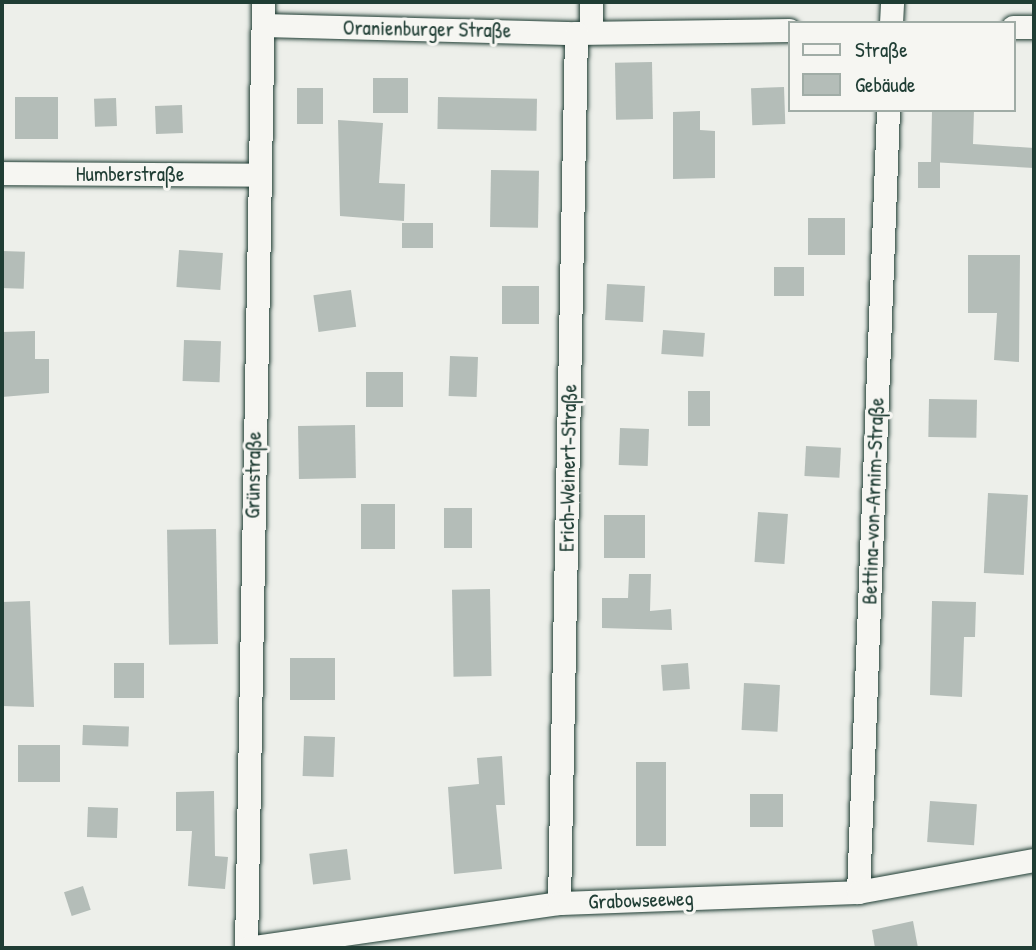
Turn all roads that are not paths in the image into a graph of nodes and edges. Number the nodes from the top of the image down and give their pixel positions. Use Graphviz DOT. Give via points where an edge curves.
graph roads {
  1 [pos="263,2"];
  2 [pos="591,2"];
  3 [pos="891,2"];
  4 [pos="891,21"];
  5 [pos="263,25"];
  6 [pos="1015,27"];
  7 [pos="1034,27"];
  8 [pos="788,30"];
  9 [pos="583,32"];
  10 [pos="888,112"];
  11 [pos="2,173"];
  12 [pos="258,175"];
  13 [pos="1034,860"];
  14 [pos="858,892"];
  15 [pos="559,902"];
  16 [pos="247,948"];
  1 -- 5 [label="street, Grünstraße"];
  2 -- 9 [label="street"];
  3 -- 4 [label="street"];
  5 -- 9 [label="street, Oranienburger Straße"];
  5 -- 12 [label="street, Grünstraße"];
  6 -- 7 [label="street"];
  8 -- 9 [label="street, Oranienburger Straße"];
  9 -- 15 [label="street, Erich-Weinert-Straße"];
  10 -- 14 [label="street, Bettina-von-Arnim-Straße"];
  11 -- 12 [label="street, Humberstraße"];
  12 -- 16 [label="street, Grünstraße"];
  13 -- 14 [label="street, Grabowseeweg"];
  14 -- 15 [label="street, Grabowseeweg"];
  15 -- 16 [label="street, Grabowseeweg"];
}
